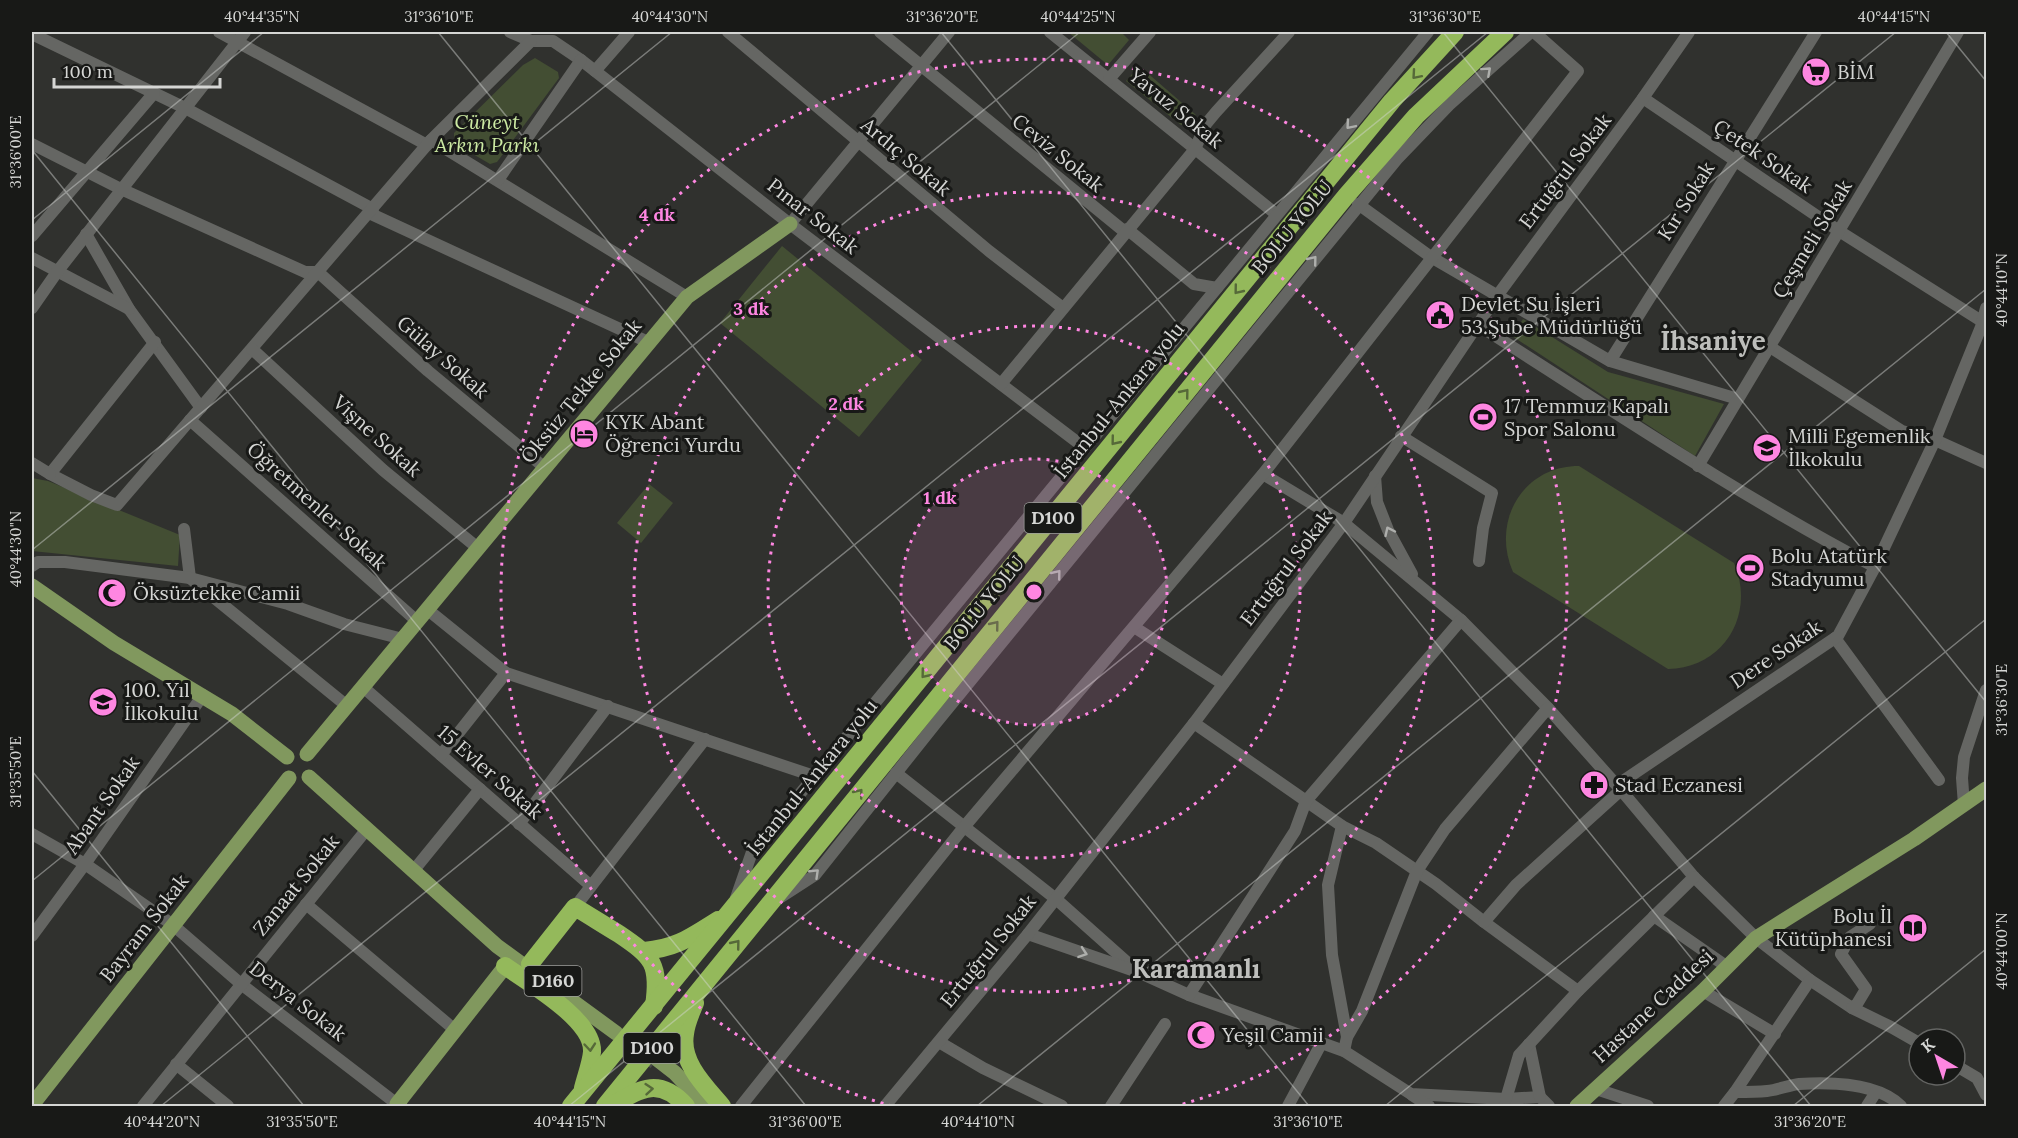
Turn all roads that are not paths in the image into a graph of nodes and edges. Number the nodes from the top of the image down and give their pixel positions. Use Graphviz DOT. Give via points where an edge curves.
graph roads {
  1 [pos="219,32"];
  2 [pos="510,32"];
  3 [pos="629,32"];
  4 [pos="728,32"];
  5 [pos="880,32"];
  6 [pos="949,32"];
  7 [pos="1050,32"];
  8 [pos="1150,32"];
  9 [pos="1289,32"];
  10 [pos="1426,32"];
  11 [pos="1455,32"];
  12 [pos="1505,32"];
  13 [pos="1532,32"];
  14 [pos="1689,32"];
  15 [pos="1816,32"];
  16 [pos="1958,32"];
  17 [pos="32,34"];
  18 [pos="241,36"];
  19 [pos="555,36"];
  20 [pos="531,41"];
  21 [pos="581,60"];
  22 [pos="920,65"];
  23 [pos="595,71"];
  24 [pos="1109,79"];
  25 [pos="154,93"];
  26 [pos="1643,98"];
  27 [pos="184,108"];
  28 [pos="429,142"];
  29 [pos="857,142"];
  30 [pos="32,144"];
  31 [pos="1195,149"];
  32 [pos="1734,161"];
  33 [pos="86,172"];
  34 [pos="498,180"];
  35 [pos="121,189"];
  36 [pos="1358,204"];
  37 [pos="371,211"];
  38 [pos="1276,214"];
  39 [pos="790,224"];
  40 [pos="1126,231"];
  41 [pos="1839,231"];
  42 [pos="86,234"];
  43 [pos="32,236"];
  44 [pos="1431,257"];
  45 [pos="32,258"];
  46 [pos="57,272"];
  47 [pos="318,272"];
  48 [pos="1217,288"];
  49 [pos="1497,296"];
  50 [pos="687,297"];
  51 [pos="32,308"];
  52 [pos="1063,308"];
  53 [pos="1986,308"];
  54 [pos="129,309"];
  55 [pos="1478,324"];
  56 [pos="1984,327"];
  57 [pos="155,342"];
  58 [pos="648,342"];
  59 [pos="1770,347"];
  60 [pos="252,349"];
  61 [pos="1610,361"];
  62 [pos="1001,384"];
  63 [pos="1738,399"];
  64 [pos="201,408"];
  65 [pos="190,420"];
  66 [pos="1401,436"];
  67 [pos="1935,440"];
  68 [pos="1085,448"];
  69 [pos="32,463"];
  70 [pos="1986,463"];
  71 [pos="1698,466"];
  72 [pos="545,468"];
  73 [pos="50,474"];
  74 [pos="1263,474"];
  75 [pos="1375,476"];
  76 [pos="1344,523"];
  77 [pos="184,529"];
  78 [pos="479,549"];
  79 [pos="1479,561"];
  80 [pos="32,567"];
  81 [pos="1875,567"];
  82 [pos="189,578"];
  83 [pos="1416,580"];
  84 [pos="32,586"];
  85 [pos="428,610"];
  86 [pos="1461,620"];
  87 [pos="418,622"];
  88 [pos="1134,627"];
  89 [pos="1835,638"];
  90 [pos="403,639"];
  91 [pos="506,673"];
  92 [pos="1223,684"];
  93 [pos="363,687"];
  94 [pos="1986,690"];
  95 [pos="203,695"];
  96 [pos="348,706"];
  97 [pos="608,706"];
  98 [pos="1548,708"];
  99 [pos="1194,723"];
  100 [pos="705,739"];
  101 [pos="307,754"];
  102 [pos="441,755"];
  103 [pos="286,757"];
  104 [pos="896,773"];
  105 [pos="814,776"];
  106 [pos="289,777"];
  107 [pos="309,777"];
  108 [pos="1939,780"];
  109 [pos="1619,788"];
  110 [pos="480,789"];
  111 [pos="1986,789"];
  112 [pos="1306,801"];
  113 [pos="1964,805"];
  114 [pos="519,824"];
  115 [pos="1342,826"];
  116 [pos="964,827"];
  117 [pos="367,829"];
  118 [pos="32,834"];
  119 [pos="85,864"];
  120 [pos="414,870"];
  121 [pos="1417,871"];
  122 [pos="1694,877"];
  123 [pos="591,886"];
  124 [pos="1056,899"];
  125 [pos="306,904"];
  126 [pos="767,906"];
  127 [pos="575,907"];
  128 [pos="730,912"];
  129 [pos="1654,916"];
  130 [pos="1484,922"];
  131 [pos="1870,924"];
  132 [pos="172,925"];
  133 [pos="486,934"];
  134 [pos="1028,934"];
  135 [pos="32,936"];
  136 [pos="1756,939"];
  137 [pos="644,951"];
  138 [pos="509,962"];
  139 [pos="530,964"];
  140 [pos="1726,966"];
  141 [pos="1138,972"];
  142 [pos="1810,980"];
  143 [pos="241,984"];
  144 [pos="700,990"];
  145 [pos="1578,991"];
  146 [pos="1703,991"];
  147 [pos="1189,995"];
  148 [pos="654,1006"];
  149 [pos="1852,1008"];
  150 [pos="1165,1024"];
  151 [pos="455,1030"];
  152 [pos="1775,1034"];
  153 [pos="1907,1036"];
  154 [pos="1347,1037"];
  155 [pos="939,1042"];
  156 [pos="1321,1044"];
  157 [pos="1529,1044"];
  158 [pos="1344,1051"];
  159 [pos="176,1064"];
  160 [pos="1967,1072"];
  161 [pos="1735,1092"];
  162 [pos="1876,1092"];
  163 [pos="1411,1094"];
  164 [pos="1986,1095"];
  165 [pos="1540,1097"];
  166 [pos="1506,1099"];
  167 [pos="1586,1100"];
  168 [pos="576,1101"];
  169 [pos="34,1103"];
  170 [pos="397,1106"];
  171 [pos="143,1107"];
  172 [pos="228,1107"];
  173 [pos="605,1107"];
  174 [pos="611,1107"];
  175 [pos="686,1107"];
  176 [pos="698,1107"];
  177 [pos="706,1107"];
  178 [pos="722,1107"];
  179 [pos="741,1107"];
  180 [pos="885,1107"];
  181 [pos="1062,1107"];
  182 [pos="1111,1107"];
  183 [pos="1288,1107"];
  184 [pos="1429,1107"];
  185 [pos="1549,1107"];
  186 [pos="1648,1107"];
  187 [pos="1724,1107"];
  188 [pos="1867,1107"];
  189 [pos="1901,1107"];
  1 -- 18 [label="street"];
  2 -- 20 [label="street, Pınar Sokak"];
  3 -- 23 [label="street"];
  4 -- 29 [label="street, Ardıç Sokak"];
  5 -- 22 [label="street, Ceviz Sokak"];
  6 -- 22 [label="street"];
  7 -- 24 [label="street, Yavuz Sokak"];
  8 -- 24 [label="street"];
  9 -- 31 [label="street" via="1206,124"];
  10 -- 38 [label="street, one-way"];
  11 -- 128 [label="highway, İstanbul-Ankara yolu / D100, one-way" via="1392,101"];
  126 -- 12 [label="highway, BOLU YOLU / D100, one-way" via="1346,196 1416,116"];
  36 -- 13 [label="street, one-way" via="1428,126"];
  13 -- 44 [label="street" via="1578,71"];
  14 -- 26 [label="street, Ertuğrul Sokak"];
  15 -- 32 [label="street, Kır Sokak"];
  16 -- 41 [label="street, Çeşmeli Sokak"];
  17 -- 25 [label="street"];
  18 -- 27 [label="street"];
  18 -- 28 [label="street"];
  19 -- 20 [label="street, Pınar Sokak"];
  19 -- 21 [label="street, Pınar Sokak"];
  20 -- 28 [label="street"];
  21 -- 23 [label="street, Pınar Sokak"];
  21 -- 34 [label="street"];
  22 -- 29 [label="street"];
  22 -- 40 [label="street, Ceviz Sokak"];
  23 -- 39 [label="street, Pınar Sokak"];
  24 -- 31 [label="street, Yavuz Sokak"];
  25 -- 27 [label="street"];
  25 -- 33 [label="street"];
  26 -- 32 [label="street, Çetek Sokak"];
  26 -- 49 [label="street, Ertuğrul Sokak"];
  27 -- 35 [label="street"];
  27 -- 37 [label="street"];
  28 -- 34 [label="street"];
  28 -- 37 [label="street"];
  29 -- 39 [label="street"];
  29 -- 52 [label="street, Ardıç Sokak"];
  30 -- 33 [label="street"];
  31 -- 38 [label="street, Yavuz Sokak"];
  31 -- 40 [label="street"];
  32 -- 41 [label="street, Çetek Sokak"];
  32 -- 61 [label="street, Kır Sokak"];
  33 -- 35 [label="street"];
  33 -- 43 [label="street"];
  34 -- 50 [label="street"];
  35 -- 42 [label="street"];
  35 -- 47 [label="street" via="305,272"];
  36 -- 44 [label="street"];
  104 -- 36 [label="street, one-way"];
  37 -- 47 [label="street"];
  37 -- 58 [label="street"];
  38 -- 48 [label="street"];
  39 -- 50 [label="main road, Öksüz Tekke Sokak"];
  39 -- 62 [label="street, Pınar Sokak"];
  40 -- 48 [label="street, Ceviz Sokak" via="1194,284"];
  40 -- 52 [label="street"];
  41 -- 56 [label="street, Çetek Sokak"];
  41 -- 59 [label="street, Çeşmeli Sokak"];
  42 -- 46 [label="street"];
  42 -- 54 [label="street"];
  44 -- 49 [label="street"];
  44 -- 74 [label="street"];
  45 -- 46 [label="street"];
  46 -- 51 [label="street"];
  46 -- 54 [label="street"];
  47 -- 60 [label="street"];
  47 -- 72 [label="street, Gülay Sokak" via="428,371"];
  48 -- 68 [label="street"];
  49 -- 55 [label="street, Ertuğrul Sokak"];
  49 -- 61 [label="street"];
  50 -- 58 [label="main road, Öksüz Tekke Sokak"];
  52 -- 62 [label="street"];
  53 -- 56 [label="street, Dere Sokak"];
  54 -- 57 [label="street"];
  55 -- 66 [label="street, Ertuğrul Sokak"];
  55 -- 71 [label="street"];
  56 -- 67 [label="street, Dere Sokak"];
  57 -- 64 [label="street"];
  57 -- 73 [label="street"];
  58 -- 72 [label="main road, Öksüz Tekke Sokak"];
  59 -- 63 [label="street, Çeşmeli Sokak"];
  59 -- 67 [label="street" via="1902,431"];
  60 -- 64 [label="street"];
  60 -- 78 [label="street, Vişne Sokak" via="383,470"];
  61 -- 63 [label="street"];
  62 -- 68 [label="street, Pınar Sokak"];
  63 -- 71 [label="street, Çeşmeli Sokak"];
  64 -- 65 [label="street"];
  65 -- 73 [label="street" via="117,505"];
  65 -- 87 [label="street, Öğretmenler Sokak"];
  66 -- 75 [label="street, Ertuğrul Sokak"];
  66 -- 79 [label="street" via="1492,493"];
  67 -- 70 [label="street"];
  67 -- 81 [label="street, Dere Sokak"];
  68 -- 105 [label="street"];
  69 -- 73 [label="street"];
  71 -- 81 [label="street"];
  72 -- 78 [label="main road, Öksüz Tekke Sokak"];
  74 -- 76 [label="street"];
  74 -- 88 [label="street"];
  75 -- 76 [label="street, Ertuğrul Sokak"];
  83 -- 75 [label="street, one-way" via="1388,530 1377,502"];
  76 -- 83 [label="street"];
  76 -- 92 [label="street, Ertuğrul Sokak"];
  77 -- 82 [label="street"];
  78 -- 85 [label="main road, Öksüz Tekke Sokak"];
  80 -- 82 [label="street" via="38,562 65,562"];
  81 -- 89 [label="street, Dere Sokak"];
  82 -- 90 [label="street"];
  82 -- 96 [label="street"];
  83 -- 86 [label="street"];
  84 -- 95 [label="main road" via="114,643"];
  85 -- 87 [label="main road"];
  85 -- 91 [label="street"];
  86 -- 98 [label="street"];
  86 -- 112 [label="street"];
  87 -- 90 [label="main road"];
  88 -- 92 [label="street"];
  88 -- 116 [label="street"];
  89 -- 108 [label="street"];
  89 -- 109 [label="street, Dere Sokak"];
  90 -- 93 [label="main road"];
  91 -- 97 [label="street"];
  91 -- 102 [label="street"];
  92 -- 99 [label="street, Ertuğrul Sokak"];
  93 -- 96 [label="main road"];
  93 -- 102 [label="street, 15 Evler Sokak"];
  94 -- 113 [label="street" via="1964,757"];
  95 -- 103 [label="main road"];
  95 -- 119 [label="street, Abant Sokak"];
  96 -- 101 [label="main road"];
  97 -- 100 [label="street"];
  97 -- 114 [label="street"];
  98 -- 109 [label="street"];
  98 -- 121 [label="street" via="1445,829"];
  99 -- 112 [label="street"];
  99 -- 124 [label="street, Ertuğrul Sokak"];
  100 -- 105 [label="street"];
  100 -- 123 [label="street"];
  101 -- 103 [label="main road" via="296,751"];
  101 -- 107 [label="main road" via="313,764"];
  102 -- 110 [label="street, 15 Evler Sokak"];
  103 -- 106 [label="main road" via="284,768"];
  104 -- 116 [label="street"];
  126 -- 104 [label="street, one-way" via="815,875"];
  105 -- 128 [label="street" via="752,852"];
  106 -- 107 [label="main road" via="298,781"];
  106 -- 132 [label="main road, Bayram Sokak"];
  107 -- 117 [label="main road"];
  109 -- 122 [label="street"];
  109 -- 130 [label="street, Dere Sokak" via="1516,885"];
  110 -- 114 [label="street, 15 Evler Sokak"];
  110 -- 120 [label="street"];
  111 -- 113 [label="main road, Hastane Caddesi"];
  112 -- 115 [label="street"];
  112 -- 147 [label="street" via="1294,831"];
  113 -- 136 [label="main road, Hastane Caddesi"];
  114 -- 123 [label="street, 15 Evler Sokak"];
  115 -- 121 [label="street"];
  115 -- 154 [label="street" via="1328,885 1332,955"];
  116 -- 124 [label="street"];
  116 -- 179 [label="street"];
  117 -- 120 [label="main road"];
  117 -- 125 [label="street, Zanaat Sokak"];
  118 -- 119 [label="street, Derya Sokak"];
  119 -- 132 [label="street, Derya Sokak"];
  119 -- 135 [label="street, Abant Sokak"];
  120 -- 133 [label="main road"];
  121 -- 130 [label="street"];
  121 -- 154 [label="street" via="1362,1011"];
  122 -- 129 [label="street"];
  122 -- 136 [label="street"];
  123 -- 127 [label="street"];
  124 -- 134 [label="street, Ertuğrul Sokak"];
  124 -- 141 [label="street"];
  125 -- 143 [label="street, Zanaat Sokak"];
  125 -- 151 [label="street"];
  144 -- 126 [label="highway, BOLU YOLU / D100, one-way"];
  127 -- 137 [label="highway"];
  127 -- 139 [label="highway"];
  128 -- 137 [label="highway" via="678,944"];
  128 -- 148 [label="highway, İstanbul-Ankara yolu / D100"];
  129 -- 140 [label="street"];
  129 -- 145 [label="street"];
  130 -- 145 [label="street"];
  131 -- 149 [label="street" via="1850,937 1841,954 1866,989"];
  132 -- 143 [label="street, Derya Sokak"];
  132 -- 169 [label="main road, Bayram Sokak"];
  133 -- 138 [label="main road, D160"];
  133 -- 139 [label="main road, D160"];
  134 -- 141 [label="street, one-way"];
  134 -- 155 [label="street, Ertuğrul Sokak"];
  136 -- 140 [label="main road, Hastane Caddesi"];
  136 -- 142 [label="street"];
  137 -- 148 [label="highway" via="655,975"];
  138 -- 139 [label="main road, D160" via="618,1032"];
  138 -- 151 [label="main road"];
  138 -- 168 [label="highway, one-way" via="573,1015 587,1034 592,1052"];
  140 -- 146 [label="main road, Hastane Caddesi"];
  141 -- 147 [label="street"];
  142 -- 149 [label="street"];
  142 -- 152 [label="street"];
  143 -- 159 [label="street, Zanaat Sokak"];
  143 -- 170 [label="street, Derya Sokak"];
  144 -- 173 [label="highway, BOLU YOLU / D100"];
  144 -- 178 [label="highway" via="686,1027 684,1049 694,1071"];
  145 -- 157 [label="street"];
  146 -- 152 [label="street"];
  146 -- 167 [label="main road, Hastane Caddesi"];
  147 -- 156 [label="street"];
  148 -- 168 [label="highway, İstanbul-Ankara yolu / D100"];
  149 -- 153 [label="street"];
  150 -- 182 [label="street"];
  151 -- 170 [label="main road"];
  152 -- 161 [label="street"];
  154 -- 158 [label="street"];
  155 -- 180 [label="street, Ertuğrul Sokak"];
  155 -- 181 [label="street"];
  156 -- 158 [label="street"];
  156 -- 183 [label="street"];
  157 -- 165 [label="street"];
  157 -- 166 [label="street" via="1519,1055"];
  158 -- 163 [label="street"];
  159 -- 171 [label="street, Zanaat Sokak"];
  159 -- 172 [label="street"];
  160 -- 164 [label="street" via="1977,1078"];
  161 -- 162 [label="street" via="1769,1091 1798,1084 1840,1084"];
  161 -- 187 [label="street"];
  162 -- 188 [label="street"];
  162 -- 189 [label="street"];
  163 -- 166 [label="street"];
  163 -- 184 [label="street"];
  165 -- 166 [label="street"];
  165 -- 185 [label="street"];
  167 -- 186 [label="street"];
  174 -- 175 [label="highway, one-way" via="638,1090 656,1087 674,1095"];
  176 -- 177 [label="main road" via="656,1061 675,1073"];
}
